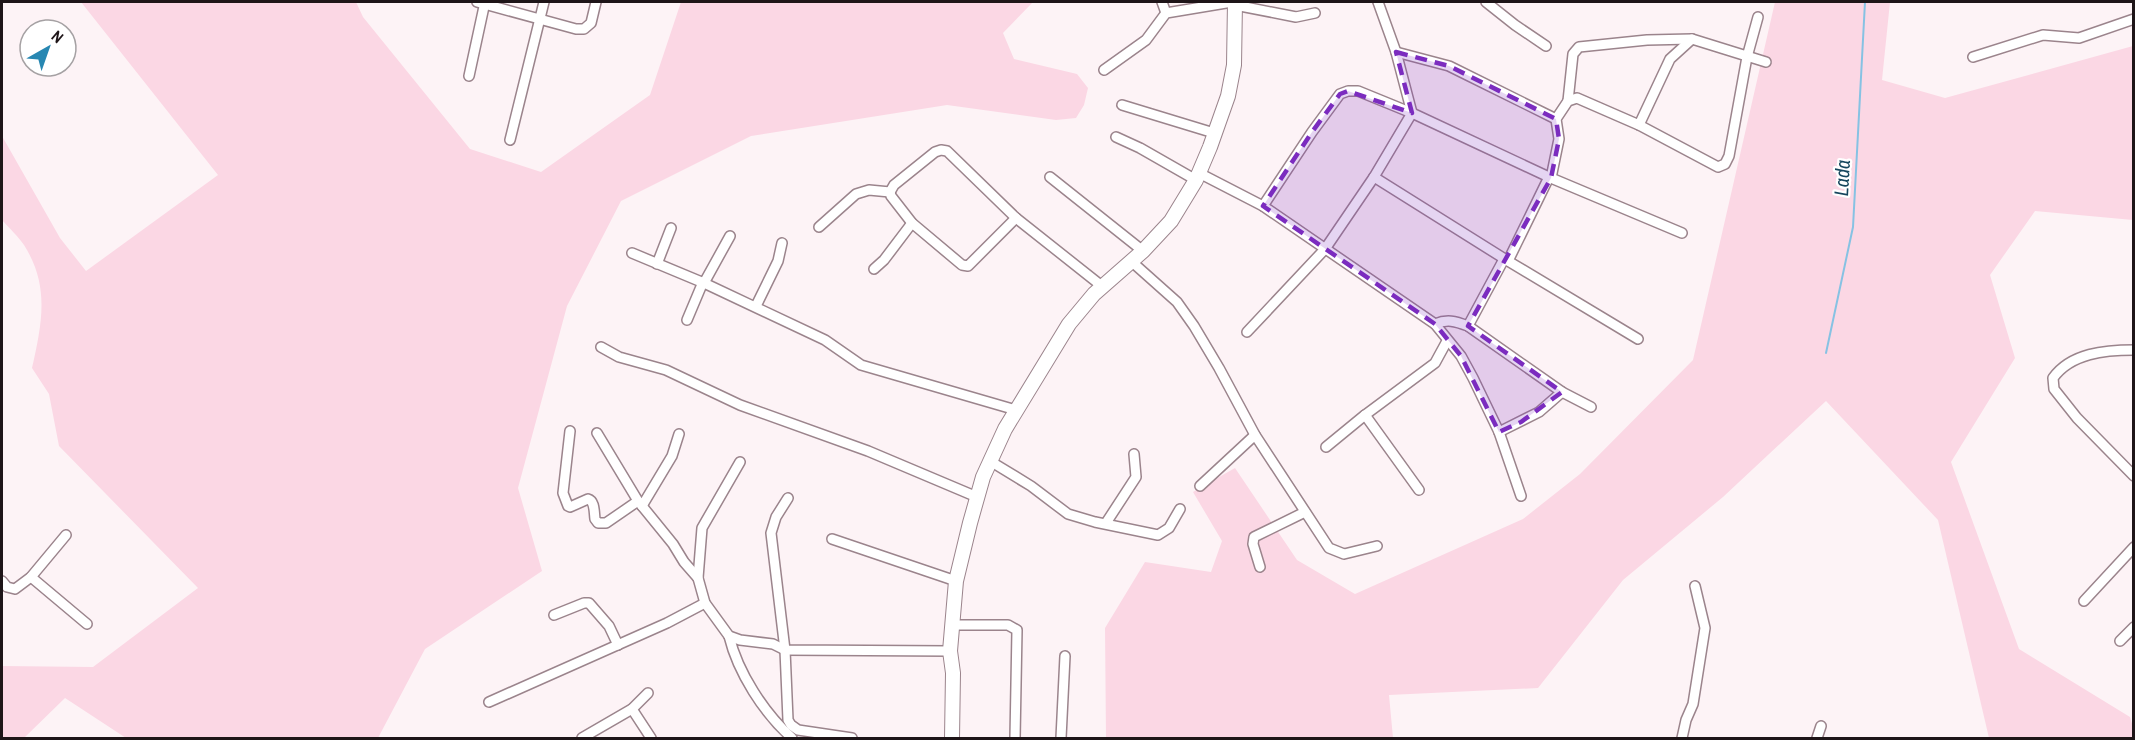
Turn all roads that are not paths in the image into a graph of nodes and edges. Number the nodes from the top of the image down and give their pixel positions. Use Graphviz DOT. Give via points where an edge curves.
graph roads {
  1 [pos="482,2"];
  2 [pos="544,2"];
  3 [pos="596,2"];
  4 [pos="1162,2"];
  5 [pos="1378,2"];
  6 [pos="1486,2"];
  7 [pos="1234,3"];
  8 [pos="1166,13"];
  9 [pos="1315,13"];
  10 [pos="1758,17"];
  11 [pos="539,18"];
  12 [pos="2133,19"];
  13 [pos="1692,39"];
  14 [pos="1546,46"];
  15 [pos="1396,52"];
  16 [pos="1747,57"];
  17 [pos="1973,57"];
  18 [pos="1766,62"];
  19 [pos="1104,70"];
  20 [pos="470,76"];
  21 [pos="1568,101"];
  22 [pos="1122,105"];
  23 [pos="1412,113"];
  24 [pos="1556,119"];
  25 [pos="1639,125"];
  26 [pos="1214,133"];
  27 [pos="1116,137"];
  28 [pos="510,140"];
  29 [pos="1050,177"];
  30 [pos="1197,177"];
  31 [pos="1374,177"];
  32 [pos="1550,178"];
  33 [pos="890,192"];
  34 [pos="1263,206"];
  35 [pos="1016,218"];
  36 [pos="912,223"];
  37 [pos="819,227"];
  38 [pos="671,228"];
  39 [pos="1682,233"];
  40 [pos="730,236"];
  41 [pos="782,243"];
  42 [pos="1325,249"];
  43 [pos="1143,251"];
  44 [pos="632,253"];
  45 [pos="1506,260"];
  46 [pos="1131,261"];
  47 [pos="657,264"];
  48 [pos="874,269"];
  49 [pos="704,282"];
  50 [pos="1103,287"];
  51 [pos="756,306"];
  52 [pos="687,320"];
  53 [pos="1435,324"];
  54 [pos="1468,326"];
  55 [pos="1247,332"];
  56 [pos="1638,339"];
  57 [pos="1447,341"];
  58 [pos="601,347"];
  59 [pos="2133,350"];
  60 [pos="1562,392"];
  61 [pos="1591,407"];
  62 [pos="1016,410"];
  63 [pos="1365,415"];
  64 [pos="570,431"];
  65 [pos="1499,432"];
  66 [pos="597,433"];
  67 [pos="679,434"];
  68 [pos="1255,435"];
  69 [pos="1326,447"];
  70 [pos="1134,454"];
  71 [pos="990,461"];
  72 [pos="740,462"];
  73 [pos="2133,476"];
  74 [pos="1200,486"];
  75 [pos="1419,490"];
  76 [pos="1521,496"];
  77 [pos="977,497"];
  78 [pos="788,498"];
  79 [pos="640,503"];
  80 [pos="1180,508"];
  81 [pos="1305,512"];
  82 [pos="1106,523"];
  83 [pos="66,535"];
  84 [pos="832,539"];
  85 [pos="1377,546"];
  86 [pos="2133,547"];
  87 [pos="1260,567"];
  88 [pos="31,577"];
  89 [pos="698,578"];
  90 [pos="2,581"];
  91 [pos="956,581"];
  92 [pos="1695,586"];
  93 [pos="2084,601"];
  94 [pos="705,603"];
  95 [pos="554,615"];
  96 [pos="87,624"];
  97 [pos="952,625"];
  98 [pos="2133,627"];
  99 [pos="729,636"];
  100 [pos="2120,641"];
  101 [pos="618,645"];
  102 [pos="786,650"];
  103 [pos="950,651"];
  104 [pos="1065,656"];
  105 [pos="648,693"];
  106 [pos="489,702"];
  107 [pos="632,709"];
  108 [pos="1821,726"];
  109 [pos="789,732"];
  110 [pos="582,738"];
  111 [pos="651,738"];
  112 [pos="775,738"];
  113 [pos="852,738"];
  114 [pos="952,738"];
  115 [pos="1015,738"];
  116 [pos="1061,738"];
  117 [pos="1682,738"];
  118 [pos="1817,738"];
  1 -- 11 [label="street"];
  1 -- 20 [label="street"];
  2 -- 11 [label="street"];
  3 -- 11 [label="street" via="591,23 584,29"];
  4 -- 8 [label="street"];
  5 -- 15 [label="street"];
  6 -- 14 [label="street"];
  7 -- 8 [label="street"];
  7 -- 9 [label="street" via="1296,17"];
  7 -- 26 [label="street" via="1234,65"];
  8 -- 19 [label="street" via="1146,40"];
  10 -- 16 [label="street"];
  11 -- 28 [label="street"];
  12 -- 17 [label="street" via="2079,38 2043,35"];
  13 -- 16 [label="street"];
  13 -- 21 [label="street" via="1579,47 1573,54"];
  13 -- 25 [label="street" via="1670,59"];
  15 -- 23 [label="street"];
  15 -- 24 [label="street" via="1449,66"];
  16 -- 18 [label="street"];
  16 -- 25 [label="street" via="1725,164 1718,167"];
  21 -- 24 [label="street"];
  21 -- 25 [label="street" via="1577,98"];
  22 -- 26 [label="street"];
  23 -- 31 [label="street"];
  23 -- 32 [label="street"];
  23 -- 34 [label="street" via="1358,91 1340,94"];
  24 -- 32 [label="street" via="1558,139"];
  26 -- 30 [label="street"];
  27 -- 30 [label="street"];
  29 -- 43 [label="street"];
  30 -- 34 [label="street"];
  30 -- 43 [label="street" via="1171,221"];
  31 -- 42 [label="street"];
  31 -- 45 [label="street"];
  32 -- 39 [label="street"];
  32 -- 45 [label="street"];
  33 -- 35 [label="street" via="935,152 946,151"];
  33 -- 36 [label="street"];
  33 -- 37 [label="street" via="869,190 856,194"];
  34 -- 42 [label="street"];
  35 -- 36 [label="street" via="968,266 957,262"];
  35 -- 50 [label="street"];
  36 -- 48 [label="street"];
  38 -- 47 [label="street"];
  40 -- 49 [label="street"];
  41 -- 51 [label="street" via="778,261"];
  42 -- 53 [label="street"];
  42 -- 55 [label="street"];
  43 -- 46 [label="street"];
  44 -- 47 [label="street"];
  45 -- 54 [label="street"];
  45 -- 56 [label="street"];
  46 -- 50 [label="street"];
  46 -- 68 [label="street" via="1177,302 1220,368"];
  47 -- 49 [label="street"];
  49 -- 51 [label="street"];
  49 -- 52 [label="street"];
  50 -- 62 [label="street" via="1069,324"];
  51 -- 62 [label="street" via="825,340 861,365"];
  53 -- 54 [label="street" via="1456,321"];
  53 -- 57 [label="street"];
  54 -- 60 [label="street"];
  57 -- 63 [label="street" via="1435,363"];
  57 -- 65 [label="street" via="1461,356"];
  58 -- 77 [label="street"];
  59 -- 73 [label="street" via="2087,355 2058,370 2053,378 2054,389 2077,418"];
  60 -- 61 [label="street"];
  60 -- 65 [label="street" via="1539,412"];
  62 -- 71 [label="street"];
  63 -- 69 [label="street"];
  63 -- 75 [label="street"];
  64 -- 79 [label="street" via="563,493 568,506 591,499 595,519 606,523"];
  65 -- 76 [label="street"];
  66 -- 79 [label="street"];
  67 -- 79 [label="street" via="672,456"];
  68 -- 74 [label="street"];
  68 -- 81 [label="street"];
  70 -- 82 [label="street" via="1136,477"];
  71 -- 77 [label="street"];
  71 -- 82 [label="street" via="1068,514"];
  72 -- 89 [label="street" via="702,528"];
  77 -- 91 [label="street"];
  78 -- 102 [label="street" via="771,533"];
  79 -- 89 [label="street"];
  80 -- 82 [label="street" via="1169,528 1158,535"];
  81 -- 85 [label="street" via="1329,548 1344,554"];
  81 -- 87 [label="street" via="1254,537 1252,544"];
  83 -- 88 [label="street"];
  84 -- 91 [label="street"];
  86 -- 93 [label="street"];
  88 -- 90 [label="street" via="15,589"];
  88 -- 96 [label="street"];
  89 -- 94 [label="street"];
  91 -- 97 [label="street"];
  92 -- 117 [label="street" via="1705,628 1693,704"];
  94 -- 99 [label="street"];
  94 -- 101 [label="street"];
  95 -- 101 [label="street" via="589,603 609,626"];
  97 -- 103 [label="street"];
  97 -- 115 [label="street" via="1008,625 1017,630"];
  98 -- 100 [label="street"];
  99 -- 102 [label="street"];
  99 -- 109 [label="street" via="758,697"];
  101 -- 106 [label="street"];
  102 -- 103 [label="street"];
  102 -- 109 [label="street"];
  103 -- 114 [label="street"];
  104 -- 116 [label="street"];
  105 -- 107 [label="street"];
  107 -- 110 [label="street"];
  107 -- 111 [label="street"];
  108 -- 118 [label="street"];
  109 -- 112 [label="street"];
  109 -- 113 [label="street"];
}
